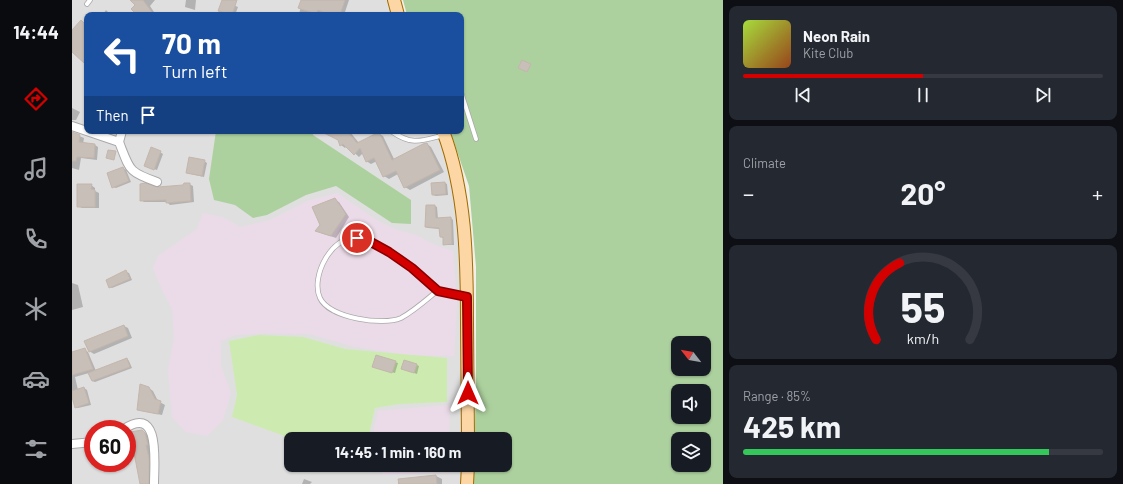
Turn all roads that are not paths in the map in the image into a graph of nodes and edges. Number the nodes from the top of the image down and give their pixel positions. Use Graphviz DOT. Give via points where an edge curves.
graph roads {
  1 [pos="90,0"];
  2 [pos="394,0"];
  3 [pos="87,4"];
  4 [pos="397,12"];
  5 [pos="464,101"];
  6 [pos="72,126"];
  7 [pos="84,130"];
  8 [pos="96,134"];
  9 [pos="121,134"];
  10 [pos="396,134"];
  11 [pos="441,134"];
  12 [pos="444,134"];
  13 [pos="476,139"];
  14 [pos="119,142"];
  15 [pos="157,182"];
  16 [pos="438,291"];
  17 [pos="467,297"];
  18 [pos="136,423"];
  19 [pos="468,432"];
  20 [pos="84,443"];
  21 [pos="72,444"];
  22 [pos="468,472"];
  23 [pos="154,484"];
  24 [pos="467,484"];
  1 -- 3 [label="lane"];
  2 -- 4 [label="main road"];
  5 -- 13 [label="lane"];
  6 -- 7 [label="street"];
  8 -- 14 [label="street"];
  9 -- 14 [label="street"];
  10 -- 11 [label="lane" via="408,141 417,141"];
  12 -- 17 [label="main road" via="462,209"];
  14 -- 15 [label="street" via="131,170 138,176"];
  16 -- 16 [label="lane" via="389,252 369,241 357,238 348,238 333,248 323,263 317,288 326,306 335,311 366,320 380,321 401,318"];
  16 -- 17 [label="lane"];
  17 -- 19 [label="main road"];
  18 -- 23 [label="street" via="143,423 152,433"];
  20 -- 21 [label="street"];
  22 -- 24 [label="main road"];
}
